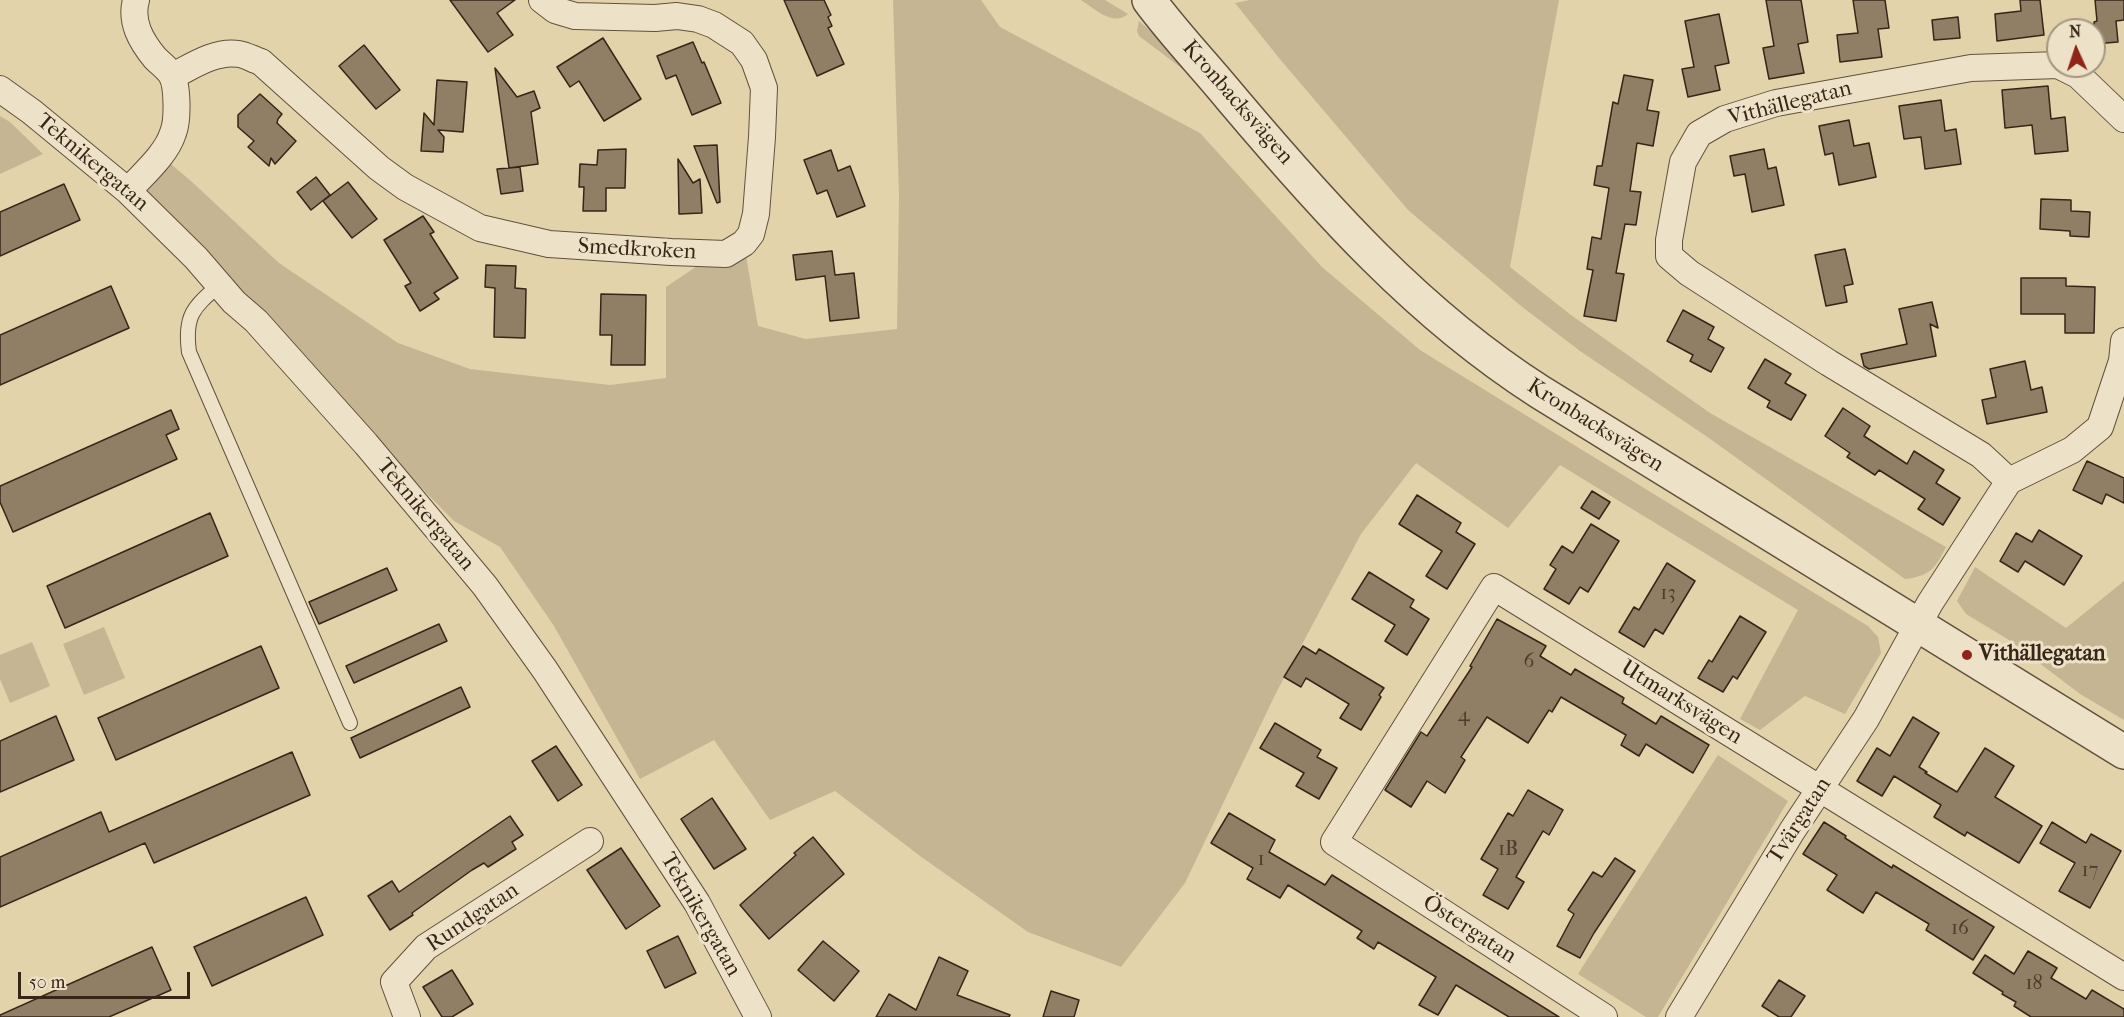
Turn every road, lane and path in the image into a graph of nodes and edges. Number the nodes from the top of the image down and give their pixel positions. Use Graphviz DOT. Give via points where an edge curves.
graph roads {
  1 [pos="136,0"];
  2 [pos="542,0"];
  3 [pos="1149,0"];
  4 [pos="2046,65"];
  5 [pos="173,76"];
  6 [pos="2081,78"];
  7 [pos="0,89"];
  8 [pos="2124,119"];
  9 [pos="128,191"];
  10 [pos="219,285"];
  11 [pos="2124,341"];
  12 [pos="2008,481"];
  13 [pos="1918,625"];
  14 [pos="350,723"];
  15 [pos="2124,752"];
  16 [pos="1820,788"];
  17 [pos="590,841"];
  18 [pos="1335,842"];
  19 [pos="2124,978"];
  20 [pos="407,1017"];
  21 [pos="758,1017"];
  22 [pos="1604,1017"];
  23 [pos="1679,1017"];
  1 -- 5 [label="street" via="133,11 137,33"];
  2 -- 5 [label="street, Smedkroken" via="555,10 575,16 698,19 742,43 754,60 764,88 756,214 751,234 744,243 726,254 671,252 549,244 480,228 405,188 261,62 239,54 223,54"];
  3 -- 13 [label="street, Kronbacksvägen" via="1363,246 1468,342 1540,392"];
  4 -- 12 [label="street, Vithällegatan" via="1971,68 1776,103 1725,119 1699,134 1683,162 1670,240 1669,256 1689,273 1981,455"];
  5 -- 9 [label="street" via="177,118 173,134 165,149"];
  6 -- 8 [label="street, Vithällegatan"];
  7 -- 9 [label="street, Teknikergatan"];
  9 -- 10 [label="street, Teknikergatan"];
  10 -- 14 [label="lane" via="194,308 187,335 189,352"];
  10 -- 21 [label="street, Teknikergatan" via="366,444 485,586 697,903"];
  11 -- 12 [label="street" via="2122,361 2100,427 2072,450"];
  12 -- 13 [label="street"];
  13 -- 15 [label="street, Kronbacksvägen"];
  13 -- 16 [label="street, Tvärgatan" via="1866,719"];
  16 -- 18 [label="street, Utmarksvägen" via="1494,587"];
  16 -- 19 [label="street, Utmarksvägen"];
  16 -- 23 [label="street, Tvärgatan"];
  17 -- 20 [label="street, Rundgatan" via="426,947 394,982"];
  18 -- 22 [label="street, Östergatan"];
}
